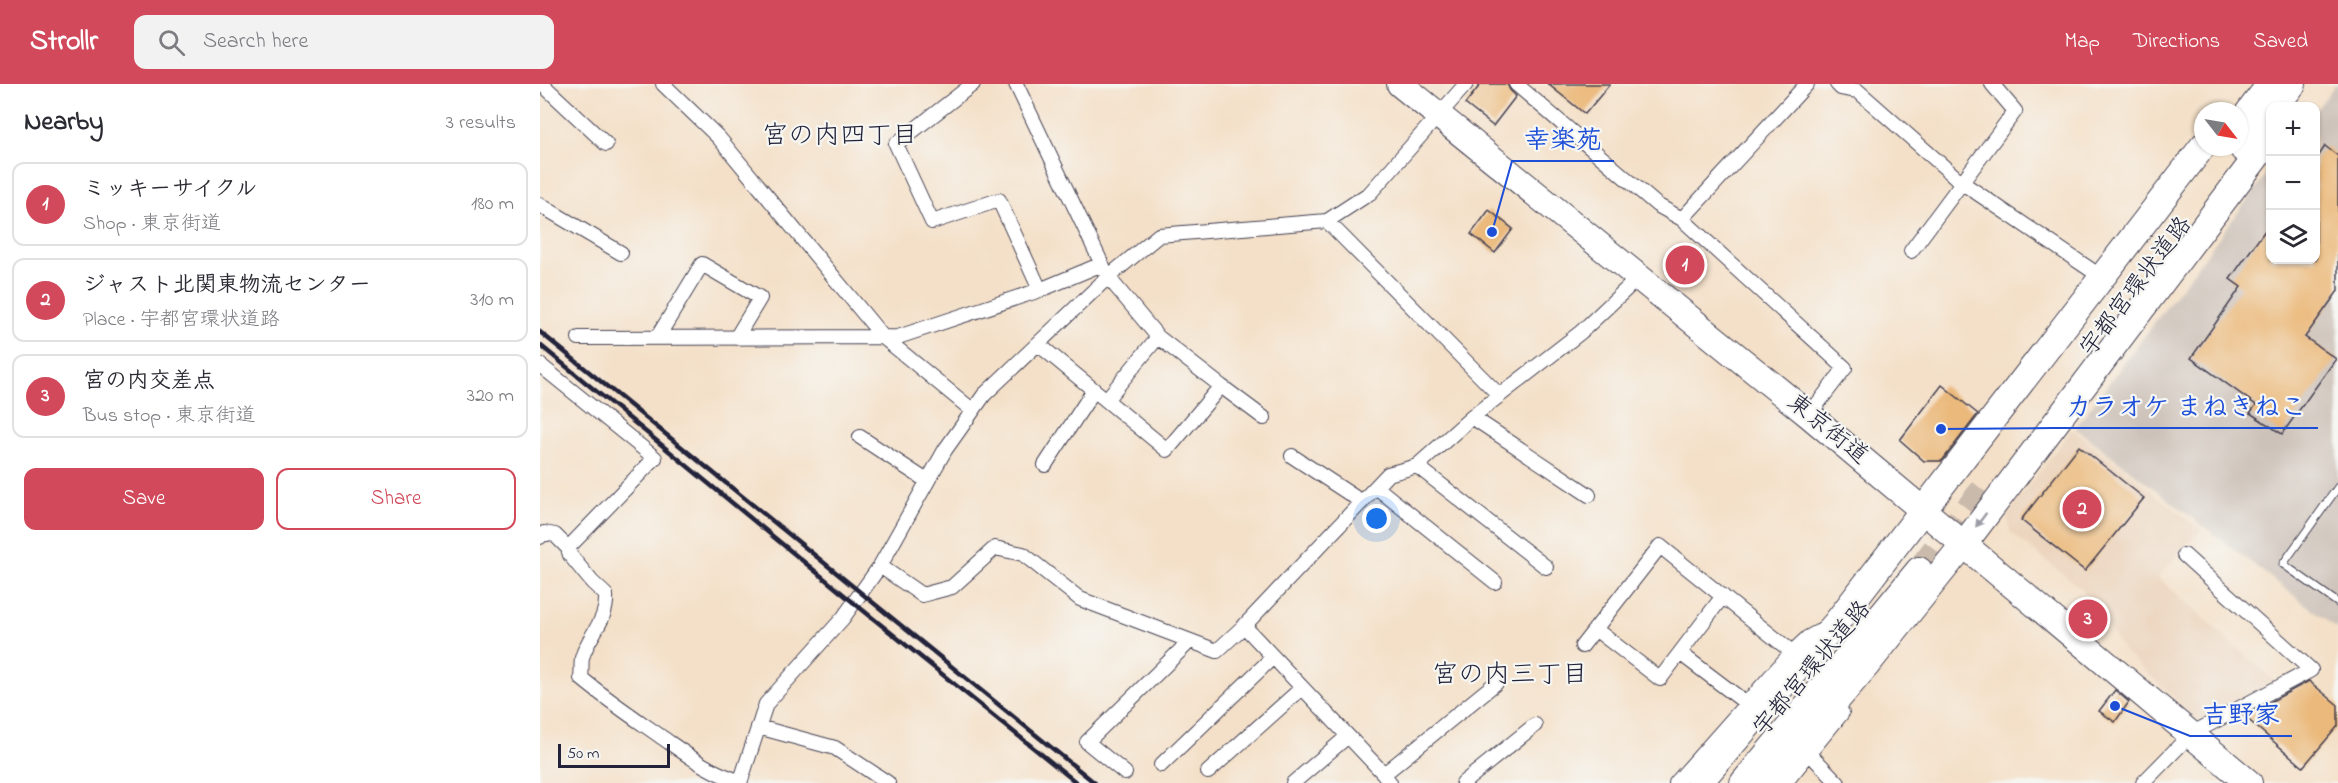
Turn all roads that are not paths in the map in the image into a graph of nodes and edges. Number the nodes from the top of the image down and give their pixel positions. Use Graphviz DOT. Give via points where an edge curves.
graph roads {
  1 [pos="542,84"];
  2 [pos="664,84"];
  3 [pos="974,84"];
  4 [pos="1016,84"];
  5 [pos="1400,84"];
  6 [pos="1467,84"];
  7 [pos="1516,84"];
  8 [pos="1807,84"];
  9 [pos="1837,84"];
  10 [pos="1992,84"];
  11 [pos="2250,84"];
  12 [pos="2270,84"];
  13 [pos="2293,84"];
  14 [pos="2312,84"];
  15 [pos="2236,102"];
  16 [pos="2279,102"];
  17 [pos="2298,102"];
  18 [pos="2248,113"];
  19 [pos="1438,114"];
  20 [pos="2266,119"];
  21 [pos="2248,142"];
  22 [pos="606,144"];
  23 [pos="2266,146"];
  24 [pos="2195,156"];
  25 [pos="2216,156"];
  26 [pos="2237,156"];
  27 [pos="1961,182"];
  28 [pos="540,205"];
  29 [pos="1682,219"];
  30 [pos="1327,221"];
  31 [pos="1911,251"];
  32 [pos="621,252"];
  33 [pos="1105,271"];
  34 [pos="1638,278"];
  35 [pos="2103,278"];
  36 [pos="1040,290"];
  37 [pos="1158,336"];
  38 [pos="883,337"];
  39 [pos="579,338"];
  40 [pos="657,338"];
  41 [pos="736,338"];
  42 [pos="1038,344"];
  43 [pos="540,365"];
  44 [pos="1221,386"];
  45 [pos="1094,390"];
  46 [pos="1499,395"];
  47 [pos="1106,400"];
  48 [pos="972,411"];
  49 [pos="1809,415"];
  50 [pos="1472,417"];
  51 [pos="1264,418"];
  52 [pos="860,437"];
  53 [pos="1292,456"];
  54 [pos="1045,465"];
  55 [pos="1417,466"];
  56 [pos="927,481"];
  57 [pos="1376,487"];
  58 [pos="2338,487"];
  59 [pos="1588,495"];
  60 [pos="1362,502"];
  61 [pos="1924,510"];
  62 [pos="540,537"];
  63 [pos="1964,544"];
  64 [pos="567,548"];
  65 [pos="2184,555"];
  66 [pos="880,566"];
  67 [pos="1546,567"];
  68 [pos="1495,582"];
  69 [pos="1723,596"];
  70 [pos="2338,603"];
  71 [pos="1836,623"];
  72 [pos="1244,626"];
  73 [pos="1595,630"];
  74 [pos="1190,640"];
  75 [pos="1582,646"];
  76 [pos="1792,652"];
  77 [pos="1680,653"];
  78 [pos="1273,657"];
  79 [pos="1866,666"];
  80 [pos="1497,682"];
  81 [pos="1302,688"];
  82 [pos="1746,703"];
  83 [pos="1535,725"];
  84 [pos="758,727"];
  85 [pos="2191,734"];
  86 [pos="1348,736"];
  87 [pos="1809,753"];
  88 [pos="1161,765"];
  89 [pos="1208,772"];
  90 [pos="1125,773"];
  91 [pos="1387,778"];
  92 [pos="740,782"];
  93 [pos="888,783"];
  94 [pos="1293,783"];
  95 [pos="1463,783"];
  96 [pos="1676,783"];
  97 [pos="1699,783"];
  98 [pos="1717,783"];
  99 [pos="1743,783"];
  100 [pos="1766,783"];
  101 [pos="1785,783"];
  102 [pos="1838,783"];
  103 [pos="2143,783"];
  104 [pos="2249,783"];
  1 -- 22 [label="street"];
  2 -- 38 [label="street" via="718,138"];
  3 -- 36 [label="street" via="896,144 932,222 999,200"];
  4 -- 33 [label="street"];
  5 -- 19 [label="highway, 東京街道"];
  6 -- 19 [label="street"];
  7 -- 29 [label="street" via="1657,205"];
  8 -- 29 [label="street"];
  9 -- 27 [label="street" via="1858,90"];
  10 -- 27 [label="street" via="2015,111"];
  11 -- 15 [label="highway"];
  12 -- 18 [label="highway"];
  13 -- 16 [label="highway"];
  14 -- 17 [label="highway"];
  19 -- 30 [label="street" via="1370,193"];
  19 -- 34 [label="highway, 東京街道"];
  20 -- 21 [label="highway, 宇都宮環状道路"];
  23 -- 63 [label="highway, one-way"];
  24 -- 35 [label="highway"];
  25 -- 26 [label="highway, 宇都宮環状道路" via="2100,306 1976,485"];
  27 -- 31 [label="street"];
  27 -- 35 [label="street"];
  28 -- 32 [label="street"];
  29 -- 49 [label="street" via="1845,368"];
  30 -- 33 [label="street" via="1159,234"];
  30 -- 46 [label="street"];
  33 -- 36 [label="street"];
  33 -- 37 [label="street"];
  33 -- 42 [label="street"];
  34 -- 46 [label="street" via="1581,332"];
  34 -- 49 [label="highway, 東京街道"];
  35 -- 61 [label="highway"];
  36 -- 38 [label="street" via="898,337"];
  37 -- 44 [label="street"];
  37 -- 47 [label="street"];
  38 -- 41 [label="street"];
  38 -- 48 [label="street"];
  39 -- 40 [label="street"];
  40 -- 41 [label="street"];
  40 -- 41 [label="street" via="702,264 760,298"];
  42 -- 45 [label="street"];
  42 -- 48 [label="street"];
  43 -- 64 [label="street" via="655,458"];
  44 -- 47 [label="street" via="1167,450"];
  44 -- 51 [label="street"];
  45 -- 47 [label="street"];
  45 -- 54 [label="street"];
  46 -- 50 [label="street"];
  48 -- 56 [label="street"];
  49 -- 61 [label="highway, 東京街道"];
  50 -- 55 [label="street"];
  50 -- 59 [label="street"];
  52 -- 56 [label="street"];
  53 -- 60 [label="street"];
  55 -- 57 [label="street" via="1388,474"];
  55 -- 67 [label="street"];
  56 -- 66 [label="street"];
  57 -- 60 [label="street"];
  57 -- 68 [label="street"];
  58 -- 70 [label="lane" via="2283,564"];
  60 -- 72 [label="street"];
  61 -- 63 [label="highway, 東京街道"];
  61 -- 71 [label="highway"];
  62 -- 64 [label="street" via="544,533 555,535"];
  63 -- 79 [label="highway"];
  63 -- 85 [label="highway, 東京街道"];
  64 -- 92 [label="street" via="606,595 604,615 582,658 581,678 698,763"];
  65 -- 85 [label="street" via="2311,670"];
  66 -- 74 [label="street" via="922,595 952,587 995,548 1023,554 1080,599"];
  66 -- 84 [label="street" via="843,618 766,704"];
  69 -- 73 [label="street" via="1660,546"];
  69 -- 76 [label="street"];
  69 -- 77 [label="street"];
  71 -- 76 [label="street" via="1807,638"];
  71 -- 97 [label="highway"];
  72 -- 74 [label="street" via="1217,651"];
  72 -- 78 [label="street"];
  73 -- 75 [label="street"];
  73 -- 77 [label="street" via="1660,679"];
  74 -- 90 [label="street" via="1087,742"];
  76 -- 82 [label="street"];
  77 -- 82 [label="street"];
  78 -- 81 [label="street"];
  78 -- 88 [label="street"];
  79 -- 87 [label="street" via="1850,704"];
  79 -- 100 [label="highway"];
  80 -- 91 [label="street"];
  81 -- 86 [label="street"];
  81 -- 89 [label="street"];
  82 -- 96 [label="street"];
  83 -- 95 [label="street"];
  84 -- 92 [label="street"];
  84 -- 93 [label="street" via="835,748"];
  85 -- 103 [label="street"];
  85 -- 104 [label="highway, 東京街道"];
  86 -- 91 [label="street"];
  86 -- 94 [label="street"];
  87 -- 101 [label="street"];
  87 -- 102 [label="street"];
  98 -- 99 [label="highway, 宇都宮環状道路" via="1914,563"];
}
